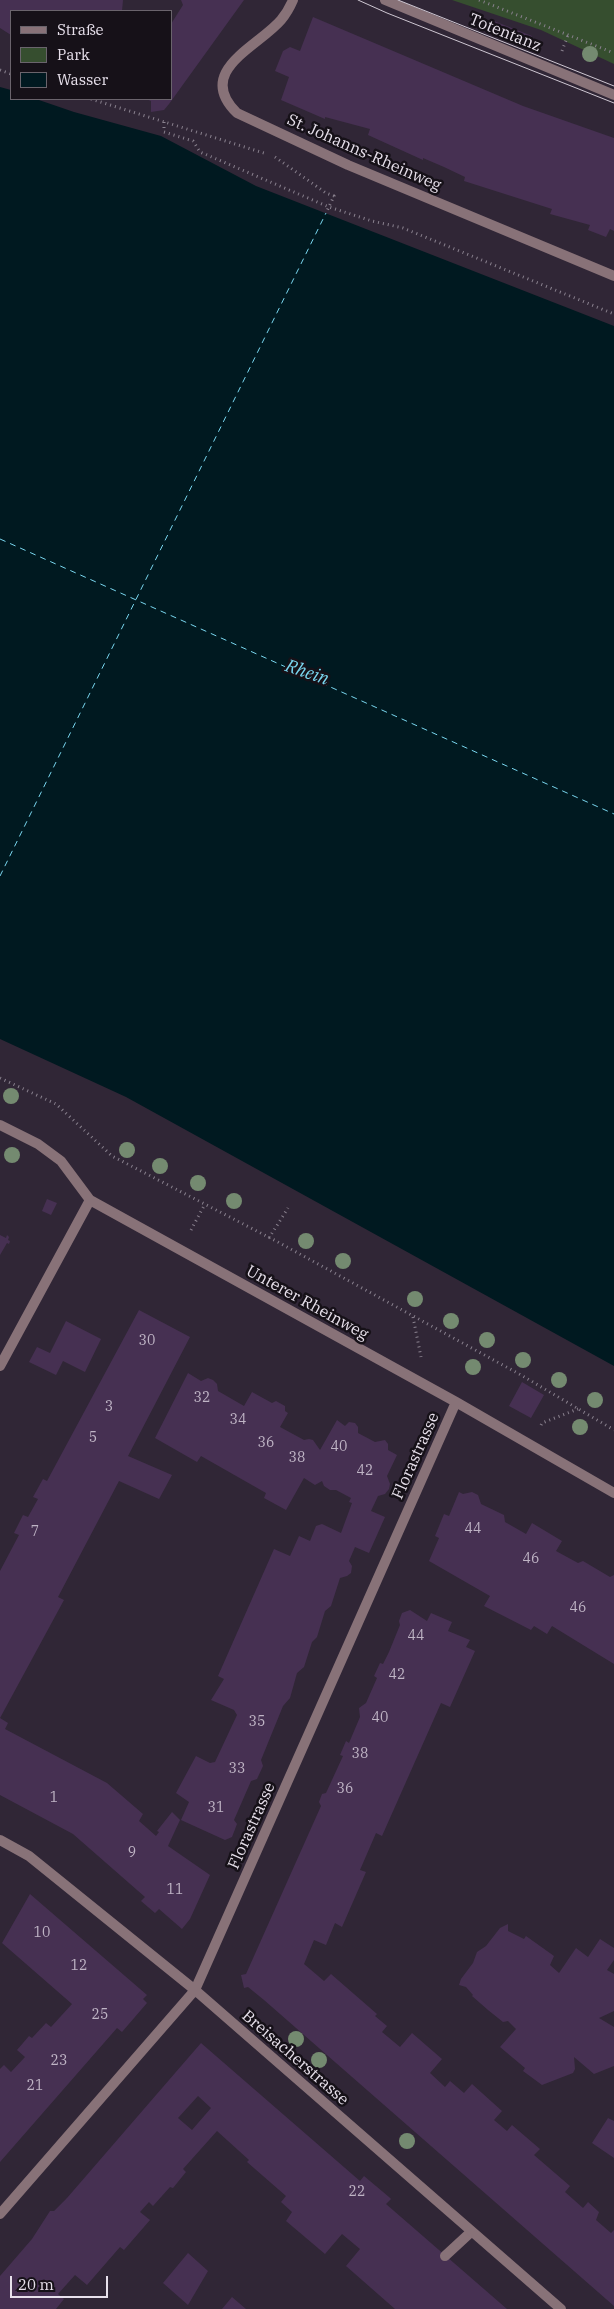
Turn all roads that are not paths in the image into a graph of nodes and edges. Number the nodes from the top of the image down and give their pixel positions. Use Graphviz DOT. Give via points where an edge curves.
graph roads {
  1 [pos="293,0"];
  2 [pos="385,0"];
  3 [pos="614,95"];
  4 [pos="614,276"];
  5 [pos="0,1125"];
  6 [pos="90,1200"];
  7 [pos="0,1366"];
  8 [pos="456,1402"];
  9 [pos="614,1492"];
  10 [pos="0,1840"];
  11 [pos="195,1990"];
  12 [pos="0,2214"];
  13 [pos="471,2232"];
  14 [pos="445,2256"];
  15 [pos="561,2309"];
  1 -- 4 [label="street, St. Johanns-Rheinweg" via="282,19 230,64 223,77 225,98 237,113 348,165"];
  2 -- 3 [label="street, Totentanz"];
  5 -- 6 [label="street, Unterer Rheinweg" via="38,1144 61,1161"];
  6 -- 7 [label="street"];
  6 -- 8 [label="street, Unterer Rheinweg"];
  8 -- 9 [label="street, Unterer Rheinweg"];
  8 -- 11 [label="street, Florastrasse"];
  10 -- 11 [label="street, Breisacherstrasse" via="29,1856"];
  11 -- 12 [label="street, Florastrasse"];
  11 -- 13 [label="street, Breisacherstrasse"];
  13 -- 14 [label="street"];
  13 -- 15 [label="street, Breisacherstrasse"];
}
